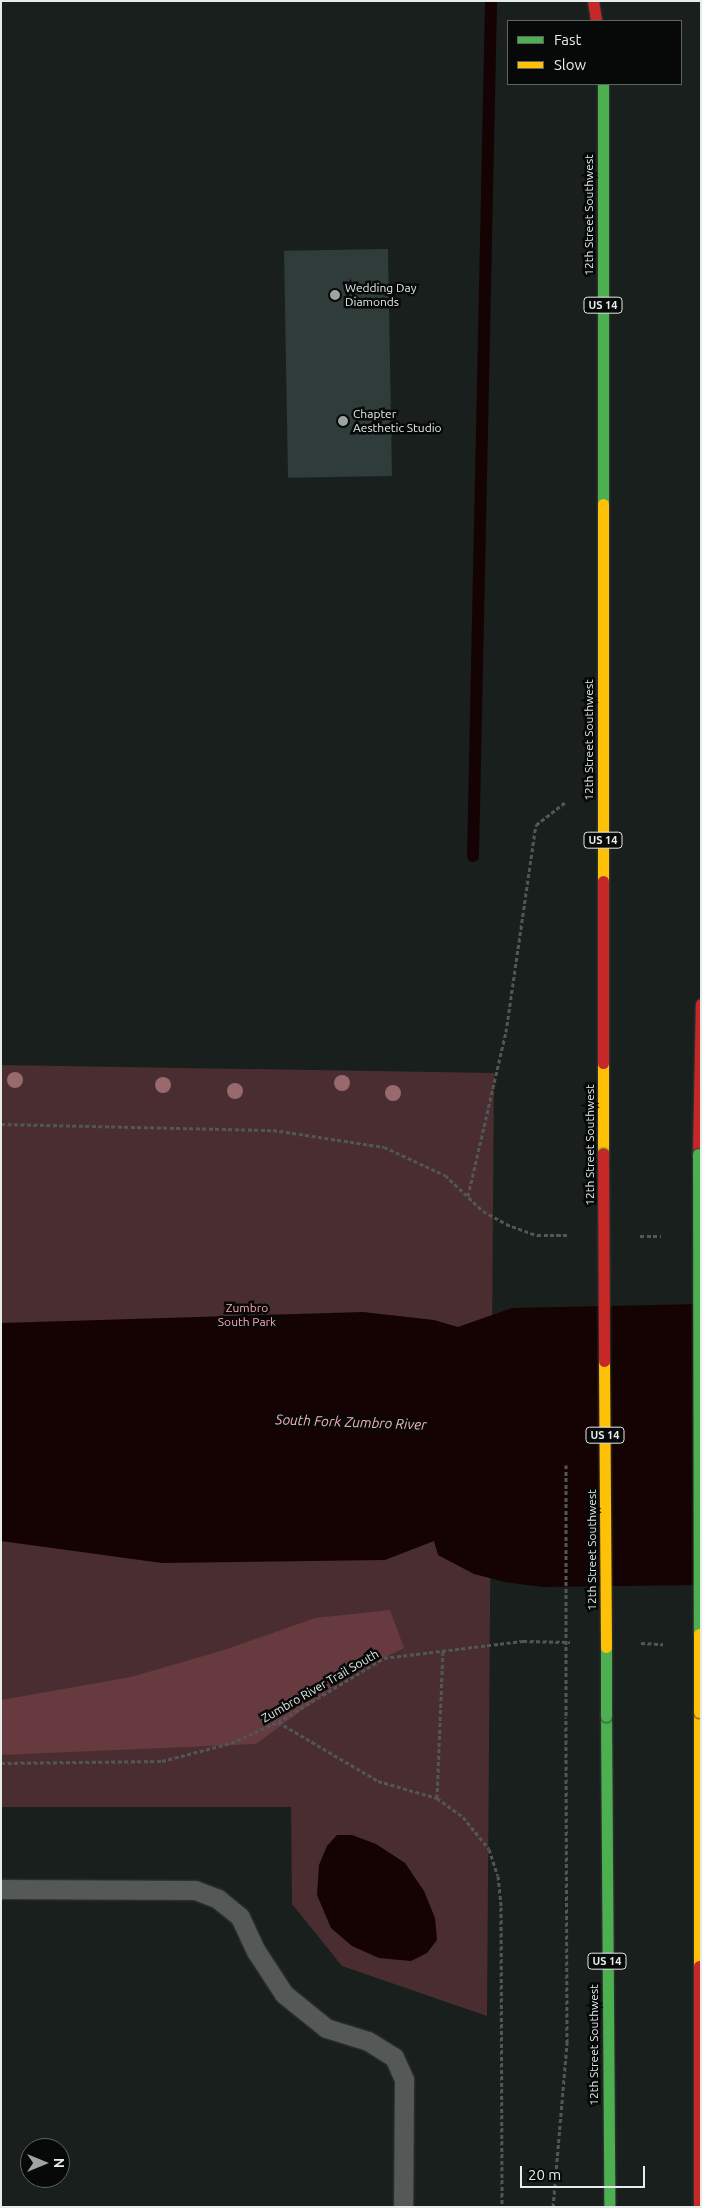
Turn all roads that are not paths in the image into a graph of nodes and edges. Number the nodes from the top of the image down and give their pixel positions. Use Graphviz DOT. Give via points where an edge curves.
graph roads {
  1 [pos="593,1"];
  2 [pos="605,1"];
  3 [pos="596,20"];
  4 [pos="605,20"];
  5 [pos="603,85"];
  6 [pos="701,1004"];
  7 [pos="1,1889"];
  8 [pos="403,2207"];
  9 [pos="609,2207"];
  10 [pos="699,2207"];
  1 -- 3 [label="main road"];
  2 -- 4 [label="main road"];
  5 -- 9 [label="main road, 12th Street Southwest / US 14, bridge" via="603,1154"];
  6 -- 10 [label="main road, bridge" via="698,1154"];
  7 -- 8 [label="lane" via="195,1890 218,1899 240,1917 256,1951 284,1994 326,2028 368,2041 394,2057 404,2079"];
}
